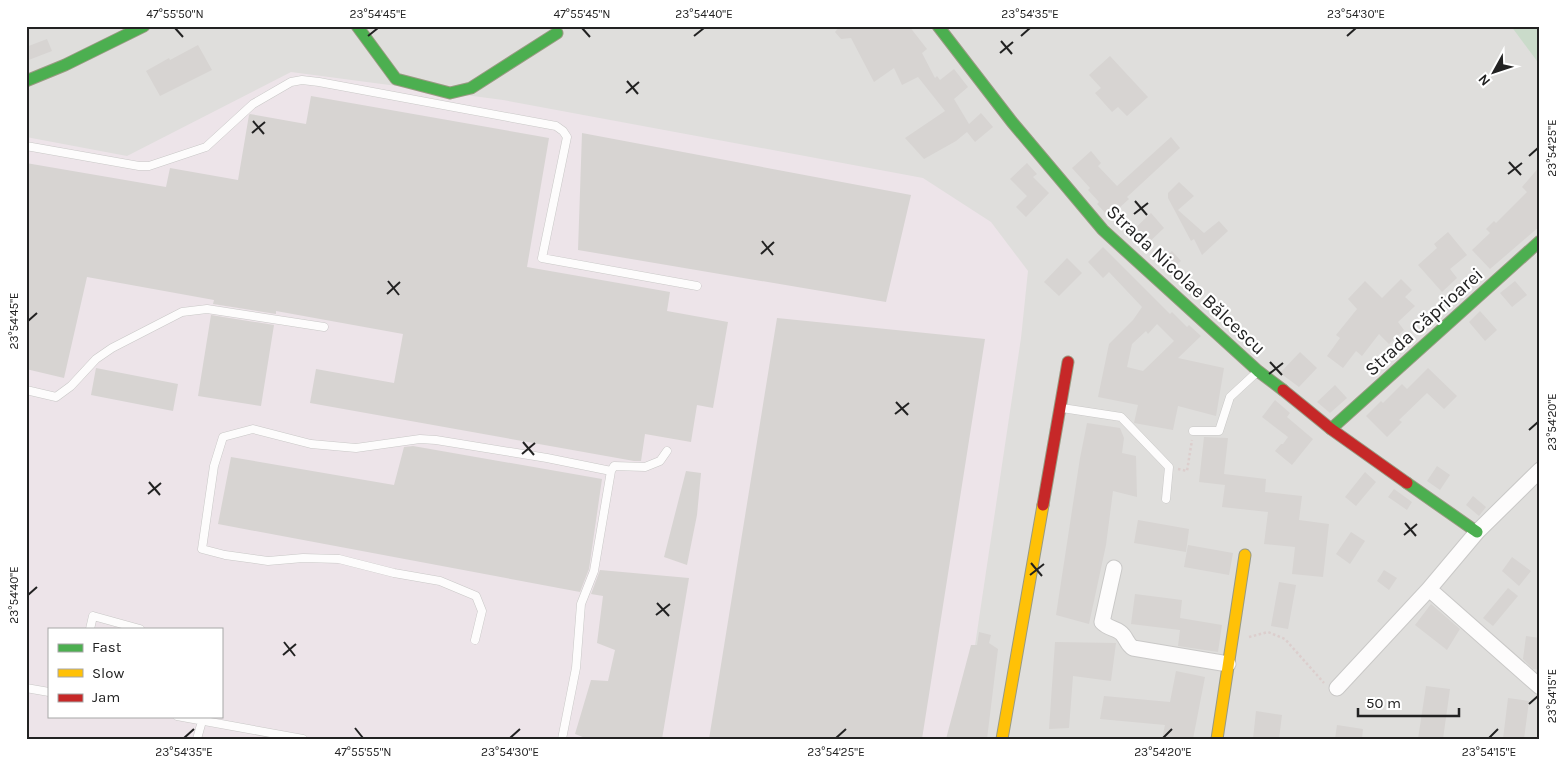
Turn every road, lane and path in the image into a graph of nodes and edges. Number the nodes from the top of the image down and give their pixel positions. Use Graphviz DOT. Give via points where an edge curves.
graph roads {
  1 [pos="144,26"];
  2 [pos="357,26"];
  3 [pos="938,26"];
  4 [pos="557,32"];
  5 [pos="26,81"];
  6 [pos="26,146"];
  7 [pos="1540,240"];
  8 [pos="697,286"];
  9 [pos="324,328"];
  10 [pos="1068,362"];
  11 [pos="1258,371"];
  12 [pos="26,390"];
  13 [pos="1060,408"];
  14 [pos="1331,429"];
  15 [pos="1193,431"];
  16 [pos="667,451"];
  17 [pos="1169,467"];
  18 [pos="1540,470"];
  19 [pos="611,471"];
  20 [pos="1166,499"];
  21 [pos="1477,532"];
  22 [pos="1245,555"];
  23 [pos="1114,568"];
  24 [pos="1429,588"];
  25 [pos="90,628"];
  26 [pos="136,628"];
  27 [pos="475,640"];
  28 [pos="1231,644"];
  29 [pos="1228,664"];
  30 [pos="1540,687"];
  31 [pos="26,688"];
  32 [pos="1337,688"];
  33 [pos="48,692"];
  34 [pos="186,718"];
  35 [pos="202,721"];
  36 [pos="197,739"];
  37 [pos="303,739"];
  38 [pos="562,739"];
  39 [pos="1002,739"];
  40 [pos="1217,739"];
  1 -- 5 [label="street"];
  2 -- 4 [label="street" via="396,79 450,93 471,88"];
  3 -- 11 [label="street, Strada Nicolae Bălcescu" via="1012,122 1104,230"];
  6 -- 8 [label="lane" via="149,166 206,147 253,104 291,82 302,80 556,126 567,136 542,258"];
  7 -- 14 [label="street, Strada Căprioarei"];
  9 -- 12 [label="lane" via="206,309 182,312 104,353 56,397"];
  10 -- 13 [label="street"];
  11 -- 14 [label="street, Strada Nicolae Bălcescu"];
  11 -- 15 [label="lane" via="1230,397 1219,431"];
  13 -- 17 [label="lane" via="1121,417"];
  13 -- 39 [label="street"];
  14 -- 21 [label="street, Strada Nicolae Bălcescu"];
  15 -- 17 [label="path" via="1187,471"];
  16 -- 19 [label="lane" via="660,461 645,467 614,466"];
  17 -- 20 [label="lane"];
  18 -- 21 [label="street"];
  19 -- 27 [label="lane" via="436,440 420,439 356,448 311,444 253,429 224,437 214,466 202,549 268,561 339,559 394,574 440,581 476,596 482,611"];
  19 -- 38 [label="lane" via="594,570 581,604 576,668"];
  21 -- 24 [label="street"];
  22 -- 28 [label="street"];
  23 -- 29 [label="street" via="1102,622 1105,626 1124,635 1133,648"];
  24 -- 30 [label="street"];
  24 -- 32 [label="street"];
  25 -- 26 [label="lane" via="93,616"];
  28 -- 29 [label="street"];
  28 -- 32 [label="path" via="1268,632 1285,639 1328,687"];
  29 -- 40 [label="street"];
  31 -- 33 [label="lane"];
  34 -- 35 [label="lane"];
  35 -- 36 [label="lane"];
  35 -- 37 [label="lane"];
}
